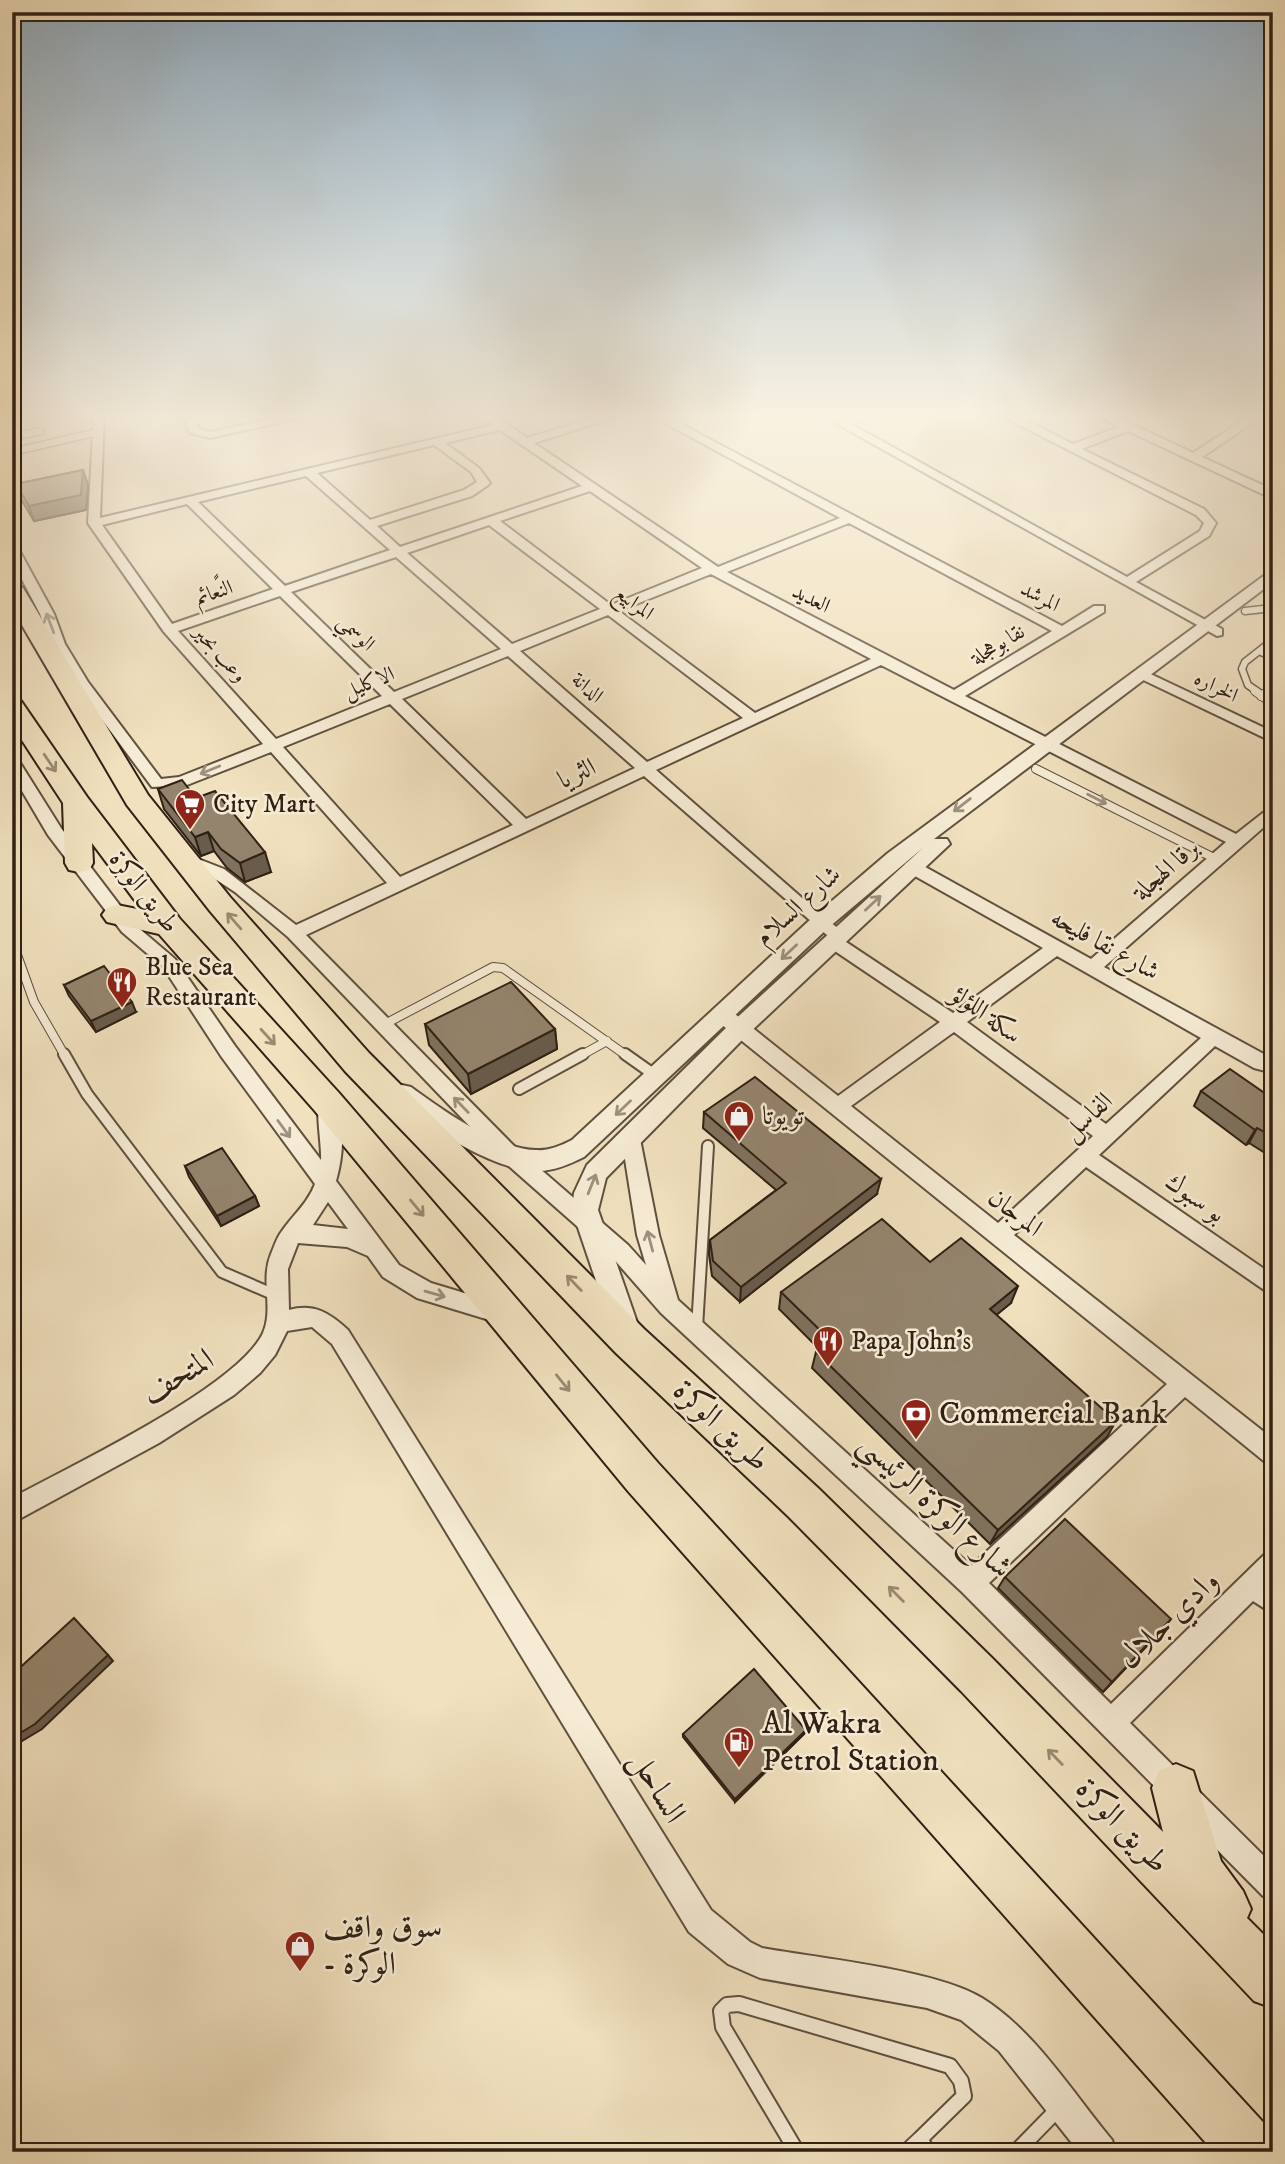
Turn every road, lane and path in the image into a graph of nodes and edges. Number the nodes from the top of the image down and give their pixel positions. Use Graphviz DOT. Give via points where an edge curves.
graph roads {
  1 [pos="94,516"];
  2 [pos="123,516"];
  3 [pos="205,516"];
  4 [pos="358,516"];
  5 [pos="396,516"];
  6 [pos="502,516"];
  7 [pos="635,516"];
  8 [pos="847,516"];
  9 [pos="1008,516"];
  10 [pos="1204,516"];
  11 [pos="851,518"];
  12 [pos="490,520"];
  13 [pos="94,523"];
  14 [pos="368,525"];
  15 [pos="12,548"];
  16 [pos="398,551"];
  17 [pos="715,570"];
  18 [pos="1273,574"];
  19 [pos="1127,582"];
  20 [pos="12,588"];
  21 [pos="1273,590"];
  22 [pos="282,591"];
  23 [pos="1273,608"];
  24 [pos="1100,609"];
  25 [pos="610,610"];
  26 [pos="1245,611"];
  27 [pos="1210,628"];
  28 [pos="169,629"];
  29 [pos="1062,631"];
  30 [pos="1273,640"];
  31 [pos="510,650"];
  32 [pos="1259,651"];
  33 [pos="1273,657"];
  34 [pos="882,659"];
  35 [pos="1148,677"];
  36 [pos="1273,687"];
  37 [pos="954,696"];
  38 [pos="1261,696"];
  39 [pos="391,697"];
  40 [pos="1273,704"];
  41 [pos="12,706"];
  42 [pos="754,719"];
  43 [pos="1272,737"];
  44 [pos="114,742"];
  45 [pos="273,744"];
  46 [pos="1053,747"];
  47 [pos="12,761"];
  48 [pos="646,769"];
  49 [pos="1036,769"];
  50 [pos="77,803"];
  51 [pos="1269,817"];
  52 [pos="524,826"];
  53 [pos="1237,841"];
  54 [pos="182,858"];
  55 [pos="1216,859"];
  56 [pos="79,863"];
  57 [pos="912,867"];
  58 [pos="398,885"];
  59 [pos="117,915"];
  60 [pos="169,926"];
  61 [pos="294,933"];
  62 [pos="830,933"];
  63 [pos="12,941"];
  64 [pos="1056,948"];
  65 [pos="1092,968"];
  66 [pos="730,1023"];
  67 [pos="955,1023"];
  68 [pos="383,1024"];
  69 [pos="1213,1037"];
  70 [pos="607,1041"];
  71 [pos="357,1062"];
  72 [pos="1273,1066"];
  73 [pos="656,1076"];
  74 [pos="519,1088"];
  75 [pos="327,1102"];
  76 [pos="836,1107"];
  77 [pos="631,1135"];
  78 [pos="1107,1135"];
  79 [pos="708,1146"];
  80 [pos="509,1154"];
  81 [pos="1085,1156"];
  82 [pos="325,1186"];
  83 [pos="589,1223"];
  84 [pos="999,1235"];
  85 [pos="290,1236"];
  86 [pos="376,1252"];
  87 [pos="1273,1287"];
  88 [pos="275,1295"];
  89 [pos="669,1306"];
  90 [pos="512,1320"];
  91 [pos="278,1324"];
  92 [pos="697,1332"];
  93 [pos="630,1342"];
  94 [pos="1184,1384"];
  95 [pos="1273,1454"];
  96 [pos="12,1511"];
  97 [pos="1273,1564"];
  98 [pos="971,1583"];
  99 [pos="1263,1592"];
  100 [pos="1111,1723"];
  101 [pos="1176,1788"];
  102 [pos="1273,1886"];
  103 [pos="1273,1963"];
  104 [pos="1273,1982"];
  105 [pos="1063,2103"];
  106 [pos="924,2145"];
  107 [pos="797,2152"];
  108 [pos="906,2152"];
  109 [pos="1016,2152"];
  110 [pos="1100,2152"];
  111 [pos="1252,2152"];
  1 -- 13 [label="street"];
  2 -- 13 [label="street"];
  3 -- 22 [label="street, الوسمي"];
  4 -- 14 [label="street, الدانة"];
  5 -- 14 [label="street"];
  6 -- 12 [label="street, النًعائم"];
  7 -- 17 [label="street, العديد"];
  8 -- 11 [label="street, المرشد"];
  9 -- 19 [label="street"];
  10 -- 19 [label="street" via="1210,523 1205,533"];
  11 -- 17 [label="street"];
  11 -- 29 [label="street, المرشد"];
  12 -- 16 [label="street, النًعائم"];
  12 -- 25 [label="street, المرابيع"];
  13 -- 28 [label="street, وعب بحير"];
  14 -- 16 [label="street, الدانة"];
  44 -- 15 [label="street, الاكليل, one-way" via="58,644"];
  16 -- 22 [label="street, النًعائم"];
  16 -- 31 [label="street, الدانة"];
  17 -- 25 [label="street, الاكليل"];
  17 -- 34 [label="street, العديد"];
  18 -- 27 [label="street, شارع السلام"];
  19 -- 27 [label="street"];
  20 -- 44 [label="highway, طريق الوكرة"];
  21 -- 26 [label="street, شارع السلام"];
  22 -- 28 [label="street, النًعائم"];
  22 -- 39 [label="street, الوسمي"];
  23 -- 26 [label="lane"];
  24 -- 29 [label="street, نقا بوهجلة"];
  25 -- 31 [label="street, الاكليل"];
  25 -- 42 [label="street, المرابيع"];
  26 -- 27 [label="street, شارع السلام"];
  27 -- 35 [label="street, شارع السلام"];
  28 -- 45 [label="street, وعب بحير"];
  29 -- 37 [label="street, نقا بوهجلة"];
  30 -- 32 [label="lane"];
  31 -- 39 [label="street, الاكليل"];
  31 -- 48 [label="street, الدانة"];
  32 -- 33 [label="lane"];
  32 -- 38 [label="lane" via="1242,669 1248,685"];
  34 -- 37 [label="street, العديد"];
  34 -- 42 [label="street, الثريا"];
  35 -- 43 [label="street, الخراره"];
  35 -- 46 [label="street, شارع السلام"];
  36 -- 38 [label="lane"];
  37 -- 46 [label="street, العديد"];
  38 -- 40 [label="lane"];
  39 -- 45 [label="street, الاكليل"];
  39 -- 52 [label="street, الوسمي"];
  41 -- 50 [label="highway, طريق الوكرة, one-way"];
  42 -- 48 [label="street, الثريا"];
  45 -- 44 [label="street, الاكليل, one-way" via="167,785 157,784"];
  44 -- 54 [label="highway, طريق الوكرة" via="137,799"];
  45 -- 58 [label="street, وعب بحير"];
  46 -- 49 [label="street, شارع السلام"];
  46 -- 53 [label="street, العديد"];
  46 -- 62 [label="street, شارع السلام, one-way" via="895,858"];
  47 -- 56 [label="street, طريق الوكرة"];
  48 -- 52 [label="street, الثريا"];
  48 -- 62 [label="street, الدانة"];
  49 -- 55 [label="lane, one-way"];
  49 -- 57 [label="street, شارع السلام"];
  50 -- 56 [label="highway"];
  50 -- 60 [label="highway, طريق الوكرة"];
  51 -- 53 [label="street, برقا الهجلة"];
  52 -- 58 [label="street, الثريا"];
  53 -- 55 [label="street, برقا الهجلة"];
  54 -- 61 [label="street, طريق الوكرة" via="241,888"];
  71 -- 54 [label="highway, طريق الوكرة, one-way"];
  55 -- 65 [label="street, برقا الهجلة"];
  56 -- 59 [label="street, طريق الوكرة"];
  62 -- 57 [label="street, شارع السلام, one-way"];
  57 -- 64 [label="street, شارع نقا فليحه"];
  58 -- 61 [label="street, الثريا"];
  59 -- 60 [label="highway"];
  59 -- 82 [label="street, طريق الوكرة, one-way" via="169,963"];
  60 -- 75 [label="highway, طريق الوكرة, one-way"];
  61 -- 68 [label="street, طريق الوكرة"];
  62 -- 66 [label="street, شارع السلام"];
  62 -- 67 [label="street, سكة اللؤلؤ"];
  63 -- 88 [label="lane" via="34,1002 87,1094 222,1272"];
  64 -- 65 [label="street, شارع نقا فليحه"];
  64 -- 67 [label="street"];
  65 -- 69 [label="street, شارع نقا فليحه"];
  66 -- 73 [label="street, شارع السلام"];
  66 -- 76 [label="street, المرجان"];
  66 -- 77 [label="street, شارع السلام"];
  67 -- 76 [label="street"];
  67 -- 78 [label="street, سكة اللؤلؤ"];
  68 -- 70 [label="lane" via="494,967 514,973"];
  80 -- 68 [label="street, طريق الوكرة, one-way"];
  69 -- 72 [label="street, شارع نقا فليحه"];
  69 -- 78 [label="street, الفاسل"];
  70 -- 73 [label="lane"];
  70 -- 74 [label="lane"];
  71 -- 80 [label="street, شارع السلام" via="420,1108"];
  93 -- 71 [label="highway, طريق الوكرة, one-way"];
  73 -- 80 [label="street, شارع السلام, one-way" via="581,1147 547,1160"];
  75 -- 82 [label="street" via="332,1142"];
  75 -- 90 [label="highway, طريق الوكرة, one-way"];
  76 -- 84 [label="street, المرجان"];
  83 -- 77 [label="street, شارع السلام, one-way" via="587,1193 596,1172"];
  89 -- 77 [label="street, one-way" via="648,1235"];
  78 -- 81 [label="street, الفاسل"];
  79 -- 92 [label="lane"];
  80 -- 83 [label="street, طريق الوكرة"];
  81 -- 84 [label="street, الفاسل"];
  81 -- 87 [label="street, بو سبوك"];
  82 -- 85 [label="street"];
  82 -- 86 [label="street, طريق الوكرة"];
  83 -- 89 [label="street, طريق الوكرة"];
  83 -- 93 [label="street, شارع السلام"];
  84 -- 94 [label="street, المرجان"];
  85 -- 86 [label="street" via="328,1233"];
  85 -- 88 [label="street" via="275,1266"];
  86 -- 90 [label="street, طريق الوكرة, one-way" via="390,1271 412,1286"];
  88 -- 91 [label="street"];
  89 -- 92 [label="street, شارع الوكرة الرئيسي"];
  90 -- 111 [label="highway, طريق الوكرة, one-way" via="643,1478"];
  91 -- 96 [label="street, المتحف" via="265,1352 243,1376"];
  91 -- 105 [label="street, الساحل" via="300,1316 322,1318 340,1337 685,1900 718,1939 761,1963 927,1993 970,2008 1010,2040"];
  92 -- 98 [label="street, شارع الوكرة الرئيسي"];
  104 -- 93 [label="highway, طريق الوكرة, one-way" via="967,1666 803,1503"];
  94 -- 95 [label="street, المرجان"];
  94 -- 98 [label="street"];
  97 -- 99 [label="street, وادي جلال"];
  98 -- 100 [label="street, شارع الوكرة الرئيسي"];
  99 -- 100 [label="street, وادي جلال"];
  100 -- 101 [label="street, شارع الوكرة الرئيسي"];
  101 -- 102 [label="street, شارع الوكرة الرئيسي"];
  101 -- 103 [label="highway" via="1199,1874"];
  105 -- 109 [label="lane"];
  105 -- 110 [label="street, الساحل"];
  106 -- 107 [label="lane" via="964,2096 961,2081 950,2066 739,2004 727,2005 721,2011 723,2027"];
  106 -- 108 [label="lane"];
}
